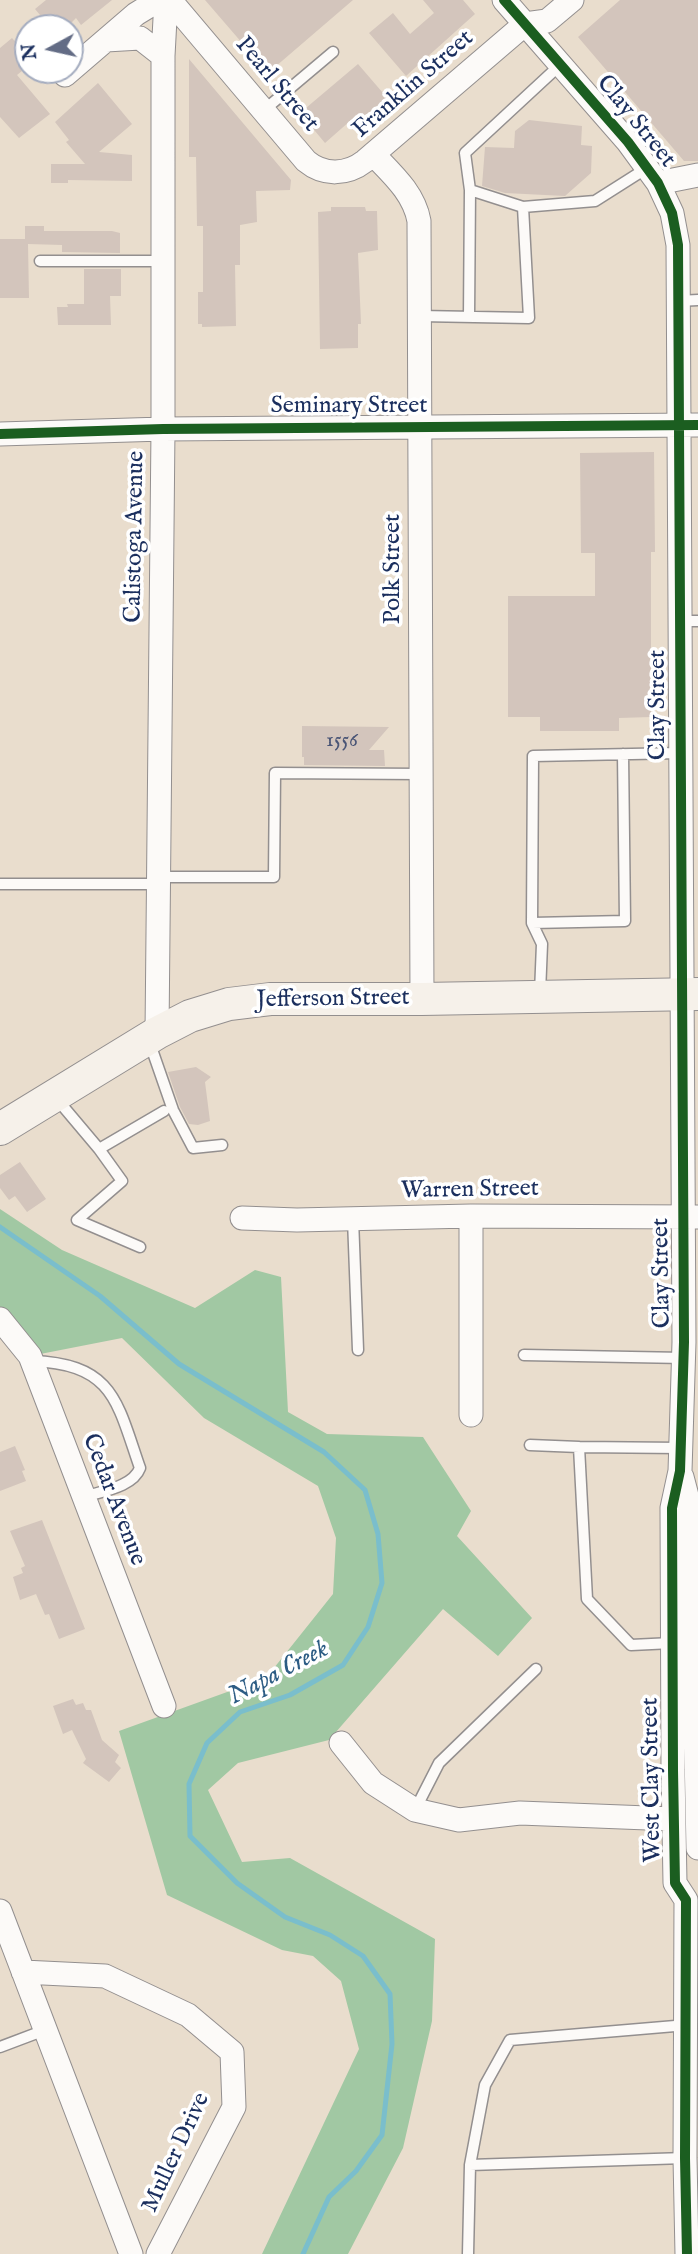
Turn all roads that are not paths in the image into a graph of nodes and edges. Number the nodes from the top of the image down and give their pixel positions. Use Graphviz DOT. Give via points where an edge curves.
graph roads {
  1 [pos="159,0"];
  2 [pos="168,0"];
  3 [pos="504,0"];
  4 [pos="572,0"];
  5 [pos="524,24"];
  6 [pos="106,40"];
  7 [pos="333,52"];
  8 [pos="163,56"];
  9 [pos="84,59"];
  10 [pos="560,65"];
  11 [pos="263,111"];
  12 [pos="366,160"];
  13 [pos="697,171"];
  14 [pos="652,175"];
  15 [pos="470,190"];
  16 [pos="523,207"];
  17 [pos="40,261"];
  18 [pos="163,261"];
  19 [pos="688,300"];
  20 [pos="420,316"];
  21 [pos="469,317"];
  22 [pos="689,425"];
  23 [pos="420,427"];
  24 [pos="163,429"];
  25 [pos="0,434"];
  26 [pos="689,621"];
  27 [pos="689,678"];
  28 [pos="684,743"];
  29 [pos="623,754"];
  30 [pos="421,774"];
  31 [pos="159,881"];
  32 [pos="0,884"];
  33 [pos="532,923"];
  34 [pos="690,995"];
  35 [pos="540,996"];
  36 [pos="422,999"];
  37 [pos="152,1035"];
  38 [pos="690,1081"];
  39 [pos="54,1096"];
  40 [pos="164,1111"];
  41 [pos="0,1129"];
  42 [pos="222,1145"];
  43 [pos="99,1149"];
  44 [pos="471,1216"];
  45 [pos="691,1217"];
  46 [pos="242,1218"];
  47 [pos="353,1219"];
  48 [pos="140,1247"];
  49 [pos="0,1319"];
  50 [pos="358,1350"];
  51 [pos="524,1355"];
  52 [pos="684,1358"];
  53 [pos="32,1361"];
  54 [pos="471,1415"];
  55 [pos="530,1445"];
  56 [pos="579,1447"];
  57 [pos="680,1460"];
  58 [pos="84,1497"];
  59 [pos="672,1643"];
  60 [pos="536,1669"];
  61 [pos="697,1693"];
  62 [pos="164,1706"];
  63 [pos="341,1743"];
  64 [pos="688,1770"];
  65 [pos="415,1810"];
  66 [pos="673,1819"];
  67 [pos="698,1848"];
  68 [pos="694,1895"];
  69 [pos="0,1911"];
  70 [pos="23,1972"];
  71 [pos="687,2025"];
  72 [pos="46,2030"];
  73 [pos="0,2047"];
  74 [pos="685,2158"];
  75 [pos="470,2165"];
  76 [pos="131,2254"];
  77 [pos="158,2254"];
  78 [pos="468,2254"];
  79 [pos="687,2254"];
  1 -- 6 [label="street"];
  2 -- 8 [label="street, Calistoga Avenue"];
  2 -- 11 [label="street, Pearl Street"];
  3 -- 5 [label="street, Clay Street"];
  4 -- 5 [label="street, Franklin Street" via="547,22"];
  5 -- 10 [label="street, Clay Street"];
  5 -- 12 [label="street, Franklin Street"];
  6 -- 8 [label="street" via="140,38"];
  6 -- 9 [label="street"];
  7 -- 11 [label="lane"];
  8 -- 18 [label="street, Calistoga Avenue"];
  10 -- 14 [label="street, Clay Street"];
  10 -- 15 [label="lane" via="465,153"];
  11 -- 12 [label="street, Pearl Street" via="313,167 336,172"];
  12 -- 20 [label="street, Polk Street" via="407,191 417,210"];
  13 -- 14 [label="street"];
  14 -- 16 [label="lane" via="595,201"];
  14 -- 19 [label="street, Clay Street" via="673,213"];
  15 -- 16 [label="lane"];
  15 -- 21 [label="lane"];
  16 -- 21 [label="lane" via="529,318"];
  17 -- 18 [label="lane"];
  18 -- 24 [label="street, Calistoga Avenue"];
  19 -- 22 [label="street, Clay Street"];
  20 -- 21 [label="lane"];
  20 -- 23 [label="street, Polk Street"];
  22 -- 23 [label="street, Seminary Street"];
  22 -- 26 [label="street, Clay Street" via="684,563"];
  23 -- 24 [label="street, Seminary Street"];
  23 -- 30 [label="street, Polk Street"];
  24 -- 25 [label="street, Seminary Street"];
  24 -- 31 [label="street, Calistoga Avenue"];
  26 -- 27 [label="street, Clay Street"];
  27 -- 28 [label="street, Clay Street"];
  28 -- 29 [label="lane"];
  28 -- 34 [label="street, Clay Street"];
  29 -- 33 [label="lane" via="533,756"];
  29 -- 33 [label="lane" via="625,921"];
  30 -- 31 [label="lane" via="275,773 274,877"];
  30 -- 36 [label="street, Polk Street"];
  31 -- 32 [label="lane"];
  31 -- 37 [label="street, Calistoga Avenue"];
  33 -- 35 [label="lane" via="542,944"];
  34 -- 35 [label="main road, Jefferson Street"];
  34 -- 38 [label="street, Clay Street"];
  35 -- 36 [label="main road, Jefferson Street"];
  36 -- 37 [label="main road, Jefferson Street" via="250,1001 209,1010"];
  37 -- 39 [label="main road, Jefferson Street"];
  37 -- 42 [label="lane" via="173,1110 193,1148"];
  38 -- 45 [label="street, Clay Street"];
  39 -- 41 [label="main road, Jefferson Street"];
  39 -- 43 [label="lane"];
  40 -- 43 [label="lane"];
  43 -- 48 [label="lane" via="122,1181 77,1220"];
  44 -- 45 [label="street, Warren Street"];
  44 -- 47 [label="street, Warren Street"];
  44 -- 54 [label="street"];
  45 -- 52 [label="street, Clay Street"];
  46 -- 47 [label="street, Warren Street"];
  47 -- 50 [label="lane"];
  49 -- 53 [label="street, Cedar Avenue"];
  51 -- 52 [label="lane"];
  52 -- 57 [label="street, Clay Street"];
  53 -- 58 [label="street, Cedar Avenue"];
  53 -- 58 [label="lane" via="76,1368 102,1382 116,1400 140,1468 128,1482"];
  55 -- 56 [label="lane"];
  56 -- 57 [label="lane"];
  56 -- 59 [label="lane" via="587,1599 631,1645"];
  57 -- 59 [label="street, West Clay Street" via="672,1508"];
  57 -- 61 [label="street, West Clay Street" via="691,1511"];
  58 -- 62 [label="street, Cedar Avenue"];
  59 -- 64 [label="street, West Clay Street"];
  60 -- 65 [label="lane" via="439,1763"];
  61 -- 64 [label="street, West Clay Street"];
  63 -- 65 [label="street" via="373,1783"];
  64 -- 66 [label="street, West Clay Street"];
  64 -- 67 [label="street, West Clay Street"];
  65 -- 66 [label="street" via="459,1820 520,1813"];
  66 -- 68 [label="street, West Clay Street" via="675,1883"];
  68 -- 71 [label="street, West Clay Street"];
  69 -- 70 [label="street, Muller Drive"];
  70 -- 72 [label="street, Muller Drive"];
  70 -- 77 [label="street, Muller Drive" via="105,1976 188,2015 232,2052 234,2107"];
  71 -- 74 [label="street, West Clay Street"];
  71 -- 75 [label="lane" via="510,2040 485,2085"];
  72 -- 73 [label="lane"];
  72 -- 76 [label="street, Muller Drive"];
  74 -- 75 [label="lane"];
  74 -- 79 [label="street, West Clay Street"];
  75 -- 78 [label="lane"];
}
